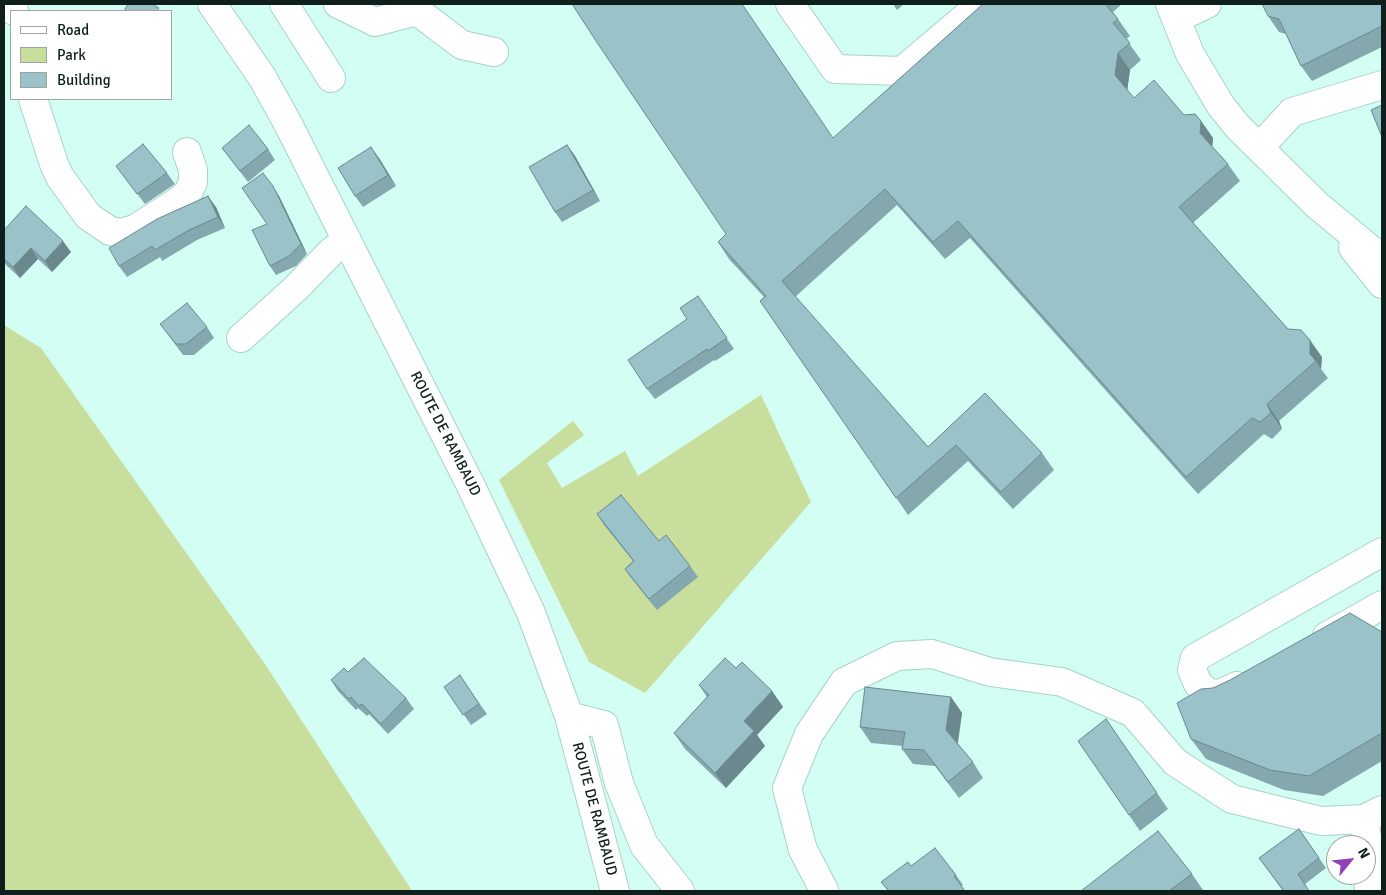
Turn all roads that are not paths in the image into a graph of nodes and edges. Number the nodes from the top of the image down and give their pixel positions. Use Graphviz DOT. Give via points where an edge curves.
graph roads {
  1 [pos="212,4"];
  2 [pos="284,4"];
  3 [pos="338,4"];
  4 [pos="790,4"];
  5 [pos="981,4"];
  6 [pos="1206,4"];
  7 [pos="415,7"];
  8 [pos="1173,11"];
  9 [pos="494,52"];
  10 [pos="331,78"];
  11 [pos="1382,85"];
  12 [pos="33,100"];
  13 [pos="1259,148"];
  14 [pos="187,152"];
  15 [pos="1317,205"];
  16 [pos="347,240"];
  17 [pos="1382,259"];
  18 [pos="1382,284"];
  19 [pos="241,338"];
  20 [pos="1382,552"];
  21 [pos="1382,605"];
  22 [pos="1304,648"];
  23 [pos="1262,672"];
  24 [pos="569,716"];
  25 [pos="1373,814"];
  26 [pos="615,891"];
  27 [pos="680,891"];
  28 [pos="823,891"];
  29 [pos="1369,891"];
  1 -- 16 [label="street, ROUTE DE RAMBAUD" via="262,77"];
  2 -- 10 [label="street"];
  3 -- 7 [label="street" via="375,22"];
  4 -- 5 [label="street" via="835,69 902,71"];
  6 -- 8 [label="street"];
  7 -- 9 [label="street" via="462,45"];
  8 -- 13 [label="street" via="1190,54 1216,98"];
  11 -- 13 [label="street" via="1292,112"];
  12 -- 14 [label="street" via="60,176 88,216 110,231 121,233 135,229 188,193 193,182 193,170"];
  13 -- 15 [label="street"];
  15 -- 17 [label="street"];
  15 -- 18 [label="street"];
  16 -- 19 [label="street"];
  16 -- 24 [label="street, ROUTE DE RAMBAUD" via="531,613"];
  20 -- 23 [label="street" via="1210,649 1196,658 1192,670 1198,684 1208,693 1220,694"];
  21 -- 22 [label="street"];
  24 -- 26 [label="street, ROUTE DE RAMBAUD"];
  24 -- 27 [label="street" via="604,726 619,783 644,845"];
  25 -- 28 [label="street" via="1321,821 1232,799 1175,762 1133,713 1062,682 990,672 932,654 898,656 844,682 809,734 787,788 803,850"];
  25 -- 29 [label="street" via="1367,837"];
}
